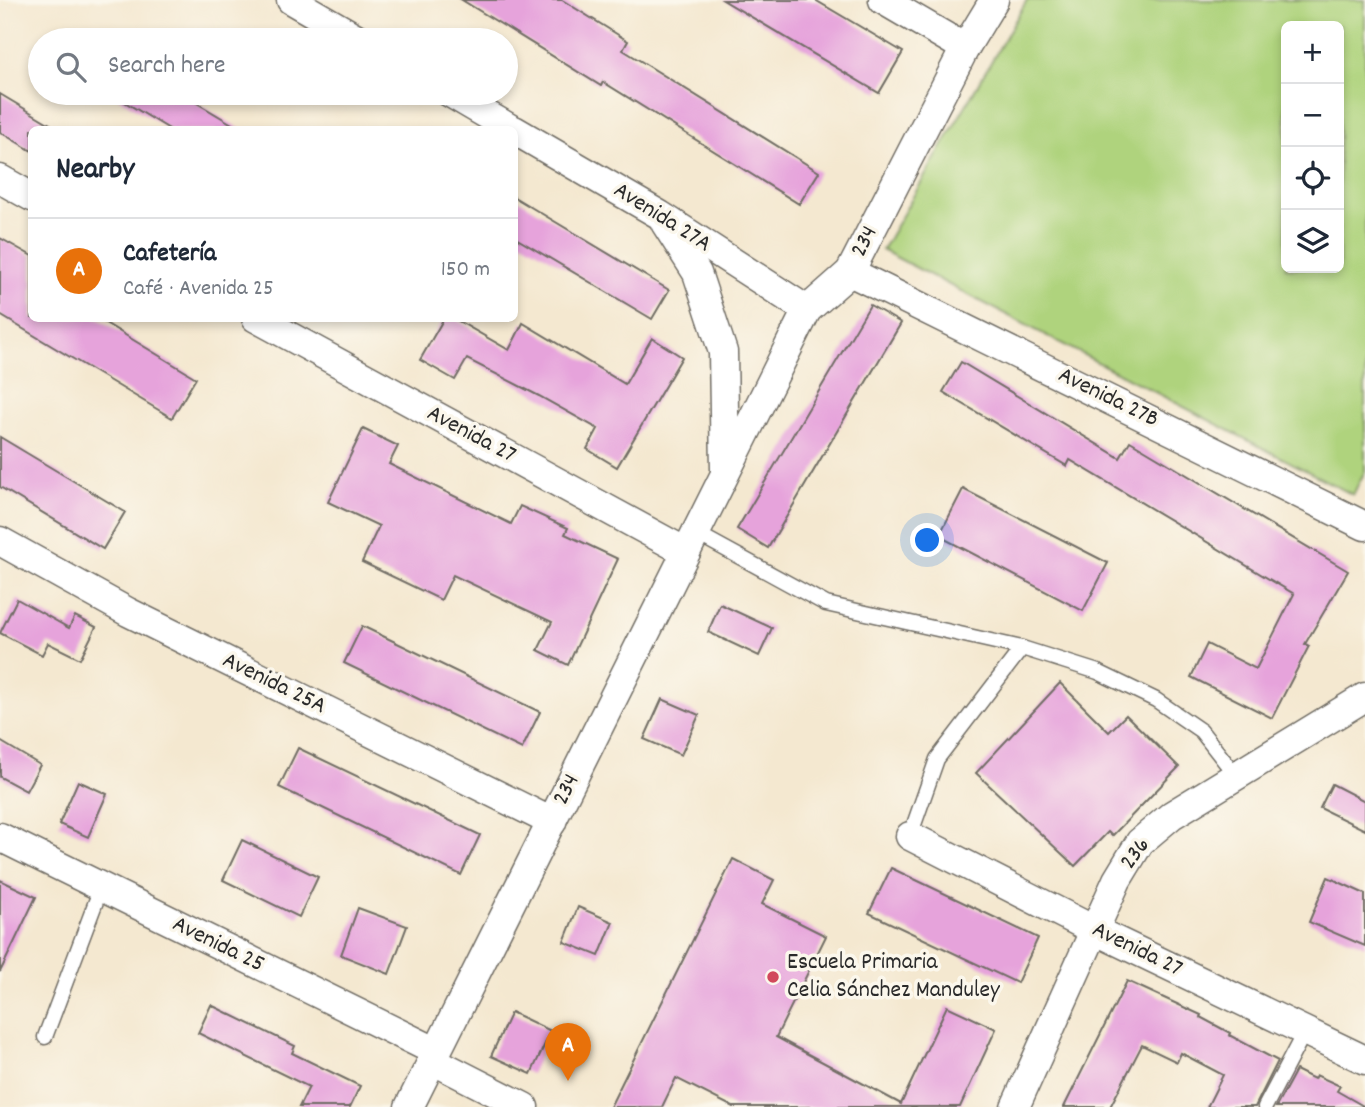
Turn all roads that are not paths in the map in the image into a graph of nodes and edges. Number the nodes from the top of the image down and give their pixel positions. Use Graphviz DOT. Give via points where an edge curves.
graph roads {
  1 [pos="291,0"];
  2 [pos="883,0"];
  3 [pos="994,0"];
  4 [pos="339,28"];
  5 [pos="965,48"];
  6 [pos="471,105"];
  7 [pos="507,126"];
  8 [pos="518,132"];
  9 [pos="0,179"];
  10 [pos="28,195"];
  11 [pos="660,215"];
  12 [pos="850,272"];
  13 [pos="807,310"];
  14 [pos="264,322"];
  15 [pos="725,474"];
  16 [pos="1365,526"];
  17 [pos="0,541"];
  18 [pos="691,542"];
  19 [pos="1022,648"];
  20 [pos="1365,697"];
  21 [pos="1237,777"];
  22 [pos="552,821"];
  23 [pos="910,836"];
  24 [pos="0,837"];
  25 [pos="101,888"];
  26 [pos="1096,931"];
  27 [pos="1305,1031"];
  28 [pos="45,1037"];
  29 [pos="434,1056"];
  30 [pos="1365,1060"];
  31 [pos="409,1107"];
  32 [pos="524,1107"];
  33 [pos="1015,1107"];
  34 [pos="1265,1107"];
  1 -- 4 [label="street"];
  2 -- 5 [label="street"];
  3 -- 5 [label="street, 234"];
  5 -- 12 [label="street, 234"];
  6 -- 7 [label="street, Avenida 27A"];
  8 -- 11 [label="street, Avenida 27A"];
  9 -- 10 [label="street"];
  11 -- 13 [label="street, Avenida 27A"];
  11 -- 15 [label="street, 234" via="696,273 723,352"];
  12 -- 13 [label="street, 234"];
  12 -- 16 [label="street, Avenida 27B"];
  13 -- 15 [label="street, 234"];
  14 -- 18 [label="street, Avenida 27"];
  15 -- 18 [label="street, 234"];
  17 -- 22 [label="street, Avenida 25A" via="128,612"];
  18 -- 19 [label="lane" via="826,604"];
  18 -- 22 [label="street, 234"];
  19 -- 21 [label="lane" via="1098,672 1156,700 1201,731"];
  19 -- 23 [label="lane" via="937,759"];
  20 -- 21 [label="street, 236"];
  21 -- 26 [label="street, 236" via="1172,815 1140,842 1117,880"];
  22 -- 29 [label="street, 234"];
  23 -- 26 [label="street, Avenida 27"];
  24 -- 25 [label="street, Avenida 25"];
  25 -- 28 [label="lane"];
  25 -- 29 [label="street, Avenida 25"];
  26 -- 27 [label="street, Avenida 27"];
  26 -- 33 [label="street, 236"];
  27 -- 30 [label="street, Avenida 27"];
  27 -- 34 [label="lane"];
  29 -- 31 [label="street, 234"];
  29 -- 32 [label="street, Avenida 25"];
}
